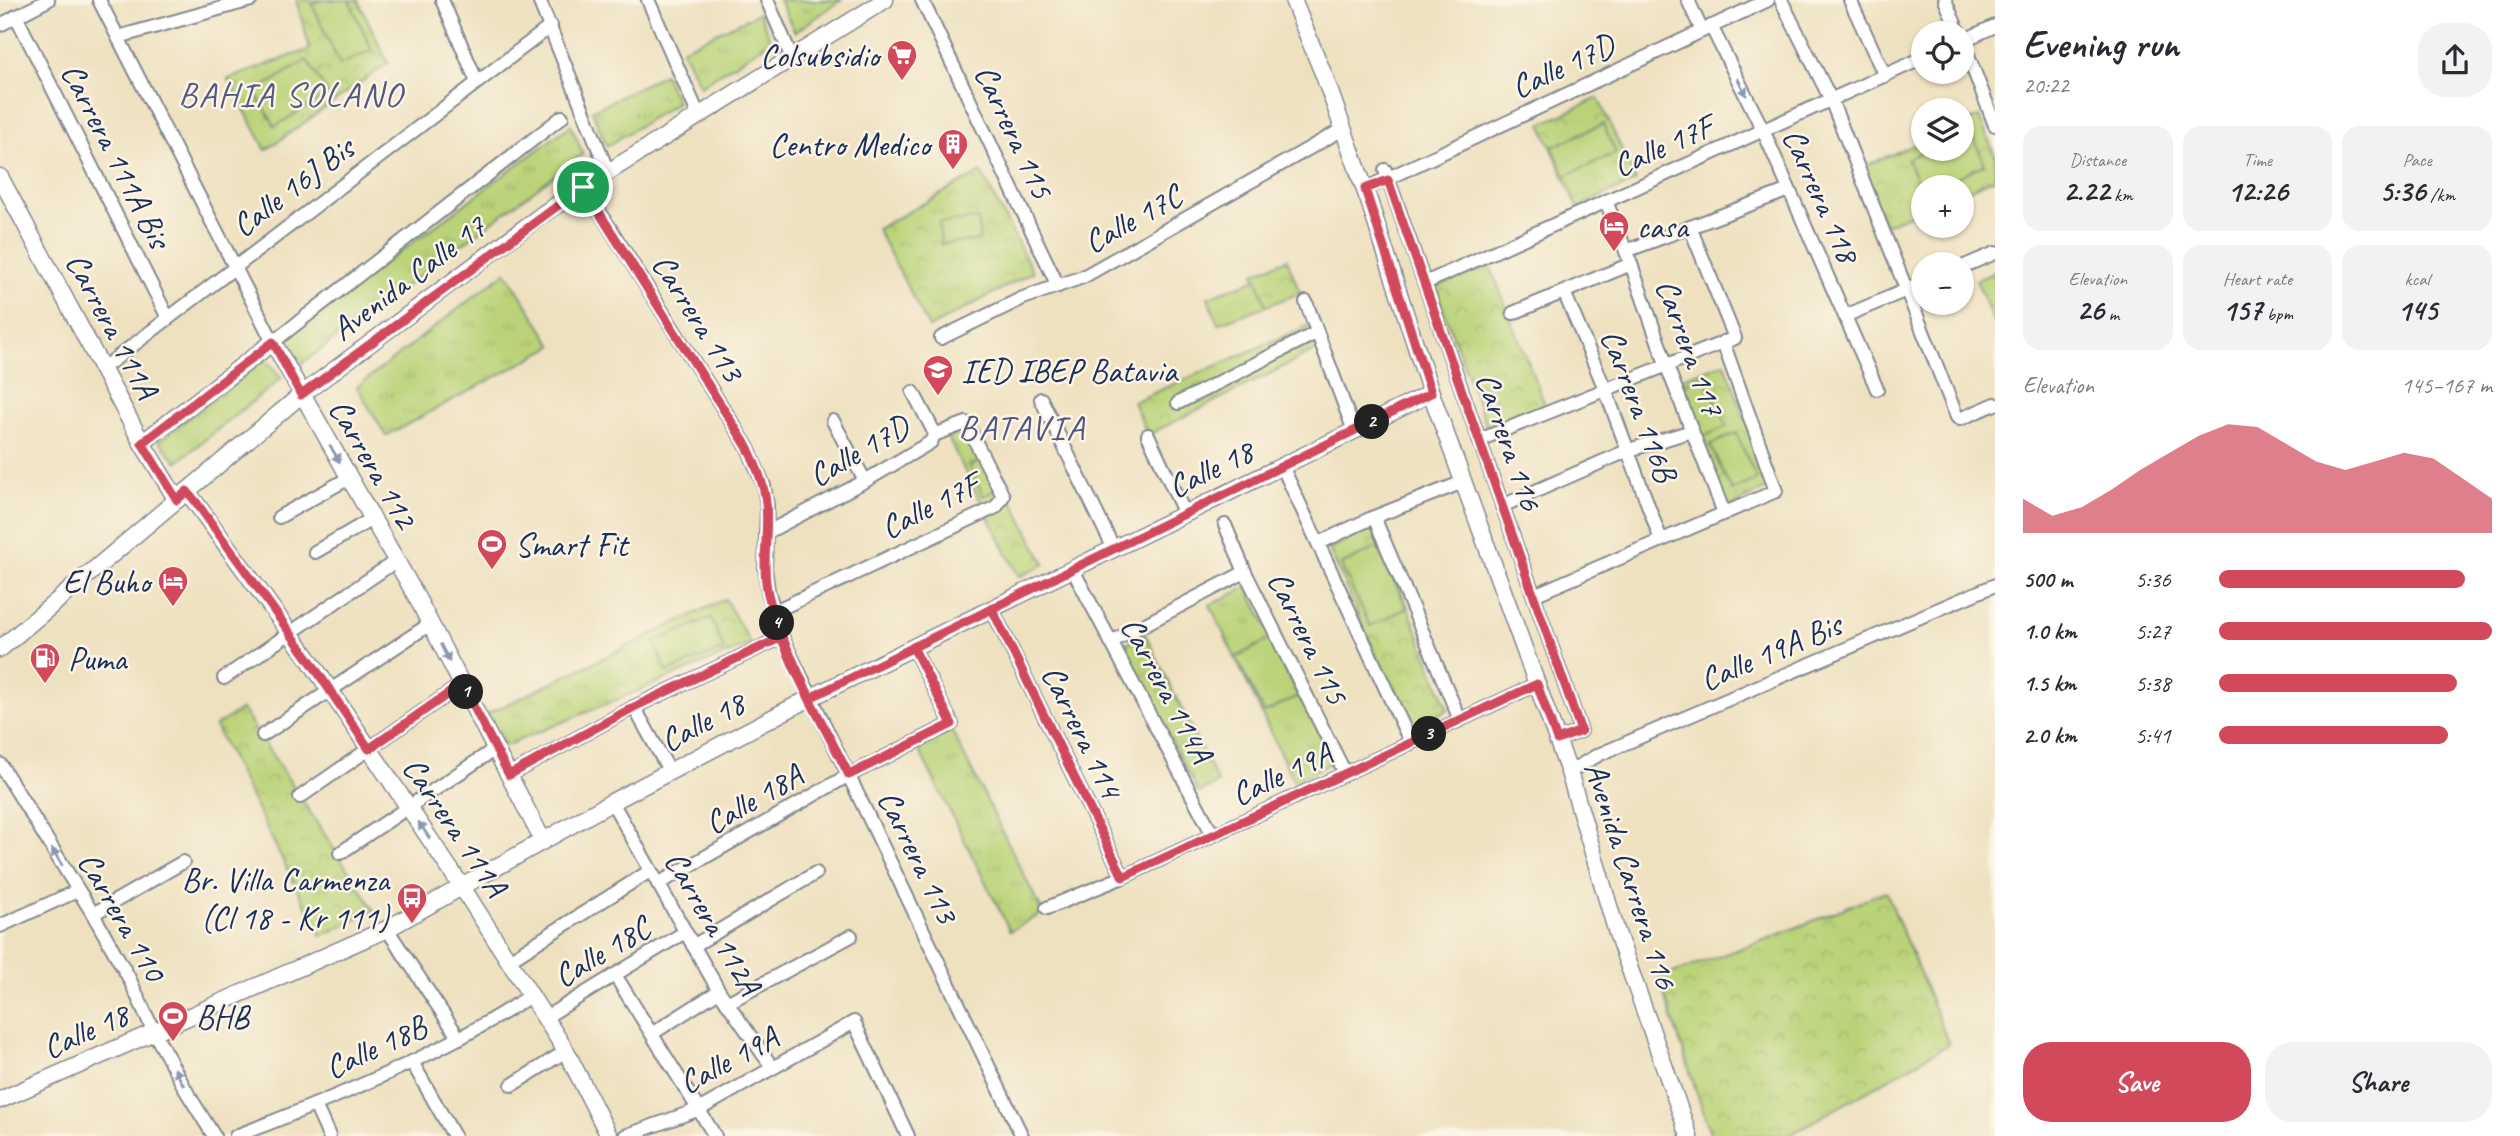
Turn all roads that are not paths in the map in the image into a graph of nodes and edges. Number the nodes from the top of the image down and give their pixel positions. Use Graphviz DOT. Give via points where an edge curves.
graph roads {
  1 [pos="48,0"];
  2 [pos="99,0"];
  3 [pos="251,0"];
  4 [pos="442,0"];
  5 [pos="539,0"];
  6 [pos="648,0"];
  7 [pos="767,0"];
  8 [pos="884,0"];
  9 [pos="922,0"];
  10 [pos="1293,0"];
  11 [pos="1688,0"];
  12 [pos="1768,0"];
  13 [pos="1781,0"];
  14 [pos="1850,0"];
  15 [pos="1945,0"];
  16 [pos="16,16"];
  17 [pos="1954,21"];
  18 [pos="0,25"];
  19 [pos="551,26"];
  20 [pos="1995,26"];
  21 [pos="1706,29"];
  22 [pos="1974,35"];
  23 [pos="118,37"];
  24 [pos="792,58"];
  25 [pos="1911,64"];
  26 [pos="1974,71"];
  27 [pos="1885,76"];
  28 [pos="477,82"];
  29 [pos="1831,100"];
  30 [pos="699,116"];
  31 [pos="562,117"];
  32 [pos="1995,125"];
  33 [pos="1343,129"];
  34 [pos="1763,130"];
  35 [pos="608,172"];
  36 [pos="1387,175"];
  37 [pos="0,177"];
  38 [pos="1363,184"];
  39 [pos="583,187"];
  40 [pos="1789,190"];
  41 [pos="1606,201"];
  42 [pos="1690,227"];
  43 [pos="1995,253"];
  44 [pos="1628,258"];
  45 [pos="1974,262"];
  46 [pos="235,267"];
  47 [pos="1425,283"];
  48 [pos="1058,286"];
  49 [pos="1911,288"];
  50 [pos="1906,290"];
  51 [pos="1564,292"];
  52 [pos="1306,302"];
  53 [pos="1513,313"];
  54 [pos="1845,316"];
  55 [pos="168,318"];
  56 [pos="1316,333"];
  57 [pos="941,338"];
  58 [pos="1729,340"];
  59 [pos="273,342"];
  60 [pos="1665,364"];
  61 [pos="102,369"];
  62 [pos="1605,389"];
  63 [pos="1877,389"];
  64 [pos="913,392"];
  65 [pos="1431,393"];
  66 [pos="301,395"];
  67 [pos="1041,398"];
  68 [pos="1178,402"];
  69 [pos="1995,404"];
  70 [pos="833,421"];
  71 [pos="1354,431"];
  72 [pos="1692,431"];
  73 [pos="934,435"];
  74 [pos="1148,435"];
  75 [pos="1479,440"];
  76 [pos="142,443"];
  77 [pos="1629,450"];
  78 [pos="1282,466"];
  79 [pos="349,478"];
  80 [pos="865,481"];
  81 [pos="1463,482"];
  82 [pos="182,496"];
  83 [pos="1502,506"];
  84 [pos="1724,513"];
  85 [pos="1185,514"];
  86 [pos="279,517"];
  87 [pos="1374,517"];
  88 [pos="372,519"];
  89 [pos="1225,525"];
  90 [pos="766,533"];
  91 [pos="1661,540"];
  92 [pos="1318,543"];
  93 [pos="1114,549"];
  94 [pos="315,552"];
  95 [pos="396,561"];
  96 [pos="1073,570"];
  97 [pos="1245,572"];
  98 [pos="1995,585"];
  99 [pos="1534,595"];
  100 [pos="992,609"];
  101 [pos="773,612"];
  102 [pos="430,624"];
  103 [pos="290,633"];
  104 [pos="782,637"];
  105 [pos="1111,642"];
  106 [pos="913,647"];
  107 [pos="0,649"];
  108 [pos="224,678"];
  109 [pos="462,684"];
  110 [pos="1537,684"];
  111 [pos="330,691"];
  112 [pos="810,698"];
  113 [pos="634,707"];
  114 [pos="1460,720"];
  115 [pos="263,735"];
  116 [pos="1557,740"];
  117 [pos="1411,743"];
  118 [pos="369,749"];
  119 [pos="495,749"];
  120 [pos="0,764"];
  121 [pos="670,772"];
  122 [pos="1569,772"];
  123 [pos="1345,773"];
  124 [pos="509,775"];
  125 [pos="849,775"];
  126 [pos="300,797"];
  127 [pos="612,802"];
  128 [pos="409,807"];
  129 [pos="1213,835"];
  130 [pos="543,841"];
  131 [pos="340,853"];
  132 [pos="183,862"];
  133 [pos="650,871"];
  134 [pos="816,873"];
  135 [pos="1123,877"];
  136 [pos="658,884"];
  137 [pos="462,887"];
  138 [pos="78,891"];
  139 [pos="1047,908"];
  140 [pos="93,914"];
  141 [pos="0,926"];
  142 [pos="387,929"];
  143 [pos="685,932"];
  144 [pos="851,936"];
  145 [pos="693,946"];
  146 [pos="509,960"];
  147 [pos="615,975"];
  148 [pos="719,991"];
  149 [pos="532,995"];
  150 [pos="727,1003"];
  151 [pos="546,1017"];
  152 [pos="155,1032"];
  153 [pos="653,1034"];
  154 [pos="459,1038"];
  155 [pos="566,1051"];
  156 [pos="412,1062"];
  157 [pos="772,1067"];
  158 [pos="512,1085"];
  159 [pos="0,1100"];
  160 [pos="315,1105"];
  161 [pos="700,1109"];
  162 [pos="214,1136"];
  163 [pos="236,1136"];
  164 [pos="329,1136"];
  165 [pos="453,1136"];
  166 [pos="609,1136"];
  167 [pos="625,1136"];
  168 [pos="715,1136"];
  169 [pos="908,1136"];
  170 [pos="1022,1136"];
  171 [pos="1689,1136"];
  1 -- 16 [label="street"];
  2 -- 23 [label="street, Carrera 112"];
  3 -- 23 [label="street"];
  4 -- 28 [label="street"];
  5 -- 19 [label="street"];
  6 -- 30 [label="street"];
  7 -- 24 [label="street"];
  8 -- 24 [label="street, Avenida Calle 17"];
  9 -- 48 [label="street, Carrera 115"];
  10 -- 33 [label="street, Avenida Carrera 116"];
  11 -- 21 [label="street, Carrera 118"];
  12 -- 21 [label="street, Calle 17D"];
  13 -- 29 [label="street"];
  14 -- 27 [label="street"];
  15 -- 17 [label="street"];
  16 -- 18 [label="street"];
  16 -- 55 [label="street, Carrera 111A Bis"];
  19 -- 28 [label="street, Calle 16J Bis"];
  19 -- 35 [label="street"];
  20 -- 22 [label="street"];
  21 -- 34 [label="street, Carrera 118, one-way"];
  21 -- 36 [label="street, Calle 17D"];
  23 -- 46 [label="street, Carrera 112"];
  24 -- 30 [label="street, Avenida Calle 17"];
  25 -- 27 [label="street, Calle 17F"];
  26 -- 32 [label="street"];
  27 -- 29 [label="street, Calle 17F"];
  28 -- 46 [label="street, Calle 16J Bis"];
  29 -- 34 [label="street, Calle 17F"];
  29 -- 50 [label="street"];
  30 -- 35 [label="street, Avenida Calle 17"];
  31 -- 59 [label="street"];
  33 -- 38 [label="street, Avenida Carrera 116"];
  33 -- 48 [label="street, Calle 17C" via="1083,277"];
  34 -- 40 [label="street, Carrera 118"];
  34 -- 41 [label="street, Calle 17F"];
  35 -- 39 [label="street, Avenida Calle 17"];
  36 -- 38 [label="street, Calle 17D"];
  36 -- 47 [label="street, Carrera 116"];
  37 -- 61 [label="street, Carrera 111A"];
  38 -- 65 [label="street, Avenida Carrera 116"];
  39 -- 66 [label="street, Avenida Calle 17"];
  39 -- 90 [label="street, Carrera 113" via="748,448 764,486"];
  40 -- 42 [label="street"];
  40 -- 54 [label="street, Carrera 118"];
  41 -- 44 [label="street, Carrera 117"];
  41 -- 47 [label="street, Calle 17F"];
  42 -- 44 [label="street"];
  42 -- 58 [label="street"];
  43 -- 45 [label="street"];
  44 -- 51 [label="street"];
  44 -- 60 [label="street, Carrera 117"];
  46 -- 55 [label="street, Calle 16J Bis"];
  46 -- 59 [label="street, Carrera 112"];
  47 -- 75 [label="street, Carrera 116"];
  48 -- 57 [label="street, Calle 17C"];
  49 -- 50 [label="street"];
  50 -- 54 [label="street"];
  50 -- 69 [label="street" via="1958,418"];
  51 -- 53 [label="street"];
  51 -- 62 [label="street, Carrera 116B"];
  52 -- 56 [label="street"];
  54 -- 63 [label="street, Carrera 118"];
  55 -- 61 [label="street, Calle 16J Bis"];
  56 -- 68 [label="street"];
  56 -- 71 [label="street"];
  58 -- 60 [label="street"];
  58 -- 84 [label="street" via="1776,491"];
  59 -- 66 [label="street, Carrera 112"];
  59 -- 76 [label="street"];
  60 -- 62 [label="street"];
  60 -- 72 [label="street, Carrera 117"];
  61 -- 76 [label="street, Carrera 111A"];
  62 -- 75 [label="street"];
  62 -- 77 [label="street, Carrera 116B"];
  64 -- 73 [label="street, Calle 17D"];
  65 -- 71 [label="street, Calle 18"];
  65 -- 81 [label="street, Avenida Carrera 116"];
  66 -- 79 [label="street, Carrera 112, one-way"];
  66 -- 82 [label="street, Avenida Calle 17"];
  67 -- 93 [label="street"];
  70 -- 80 [label="street"];
  71 -- 78 [label="street, Calle 18"];
  72 -- 77 [label="street"];
  72 -- 84 [label="street, Carrera 117"];
  73 -- 80 [label="street, Calle 17D" via="932,442"];
  73 -- 101 [label="street, Calle 17F" via="966,423 1003,496 996,507"];
  74 -- 85 [label="street"];
  75 -- 83 [label="street, Carrera 116"];
  76 -- 82 [label="street, Carrera 111A"];
  77 -- 83 [label="street"];
  77 -- 91 [label="street, Carrera 116B"];
  78 -- 85 [label="street, Calle 18"];
  78 -- 92 [label="street"];
  79 -- 86 [label="street"];
  79 -- 88 [label="street, Carrera 112"];
  80 -- 90 [label="street, Calle 17D"];
  81 -- 87 [label="street"];
  81 -- 110 [label="street, Avenida Carrera 116"];
  82 -- 103 [label="street, Carrera 111A"];
  82 -- 107 [label="street, Avenida Calle 17"];
  83 -- 99 [label="street, Carrera 116"];
  84 -- 91 [label="street"];
  85 -- 93 [label="street, Calle 18"];
  87 -- 92 [label="street"];
  87 -- 114 [label="street"];
  88 -- 94 [label="street"];
  88 -- 95 [label="street, Carrera 112"];
  89 -- 97 [label="street, Carrera 115"];
  90 -- 101 [label="street, Carrera 113" via="765,568"];
  91 -- 99 [label="street"];
  92 -- 117 [label="street"];
  93 -- 96 [label="street, Calle 18"];
  95 -- 102 [label="street, Carrera 112"];
  95 -- 103 [label="street"];
  96 -- 100 [label="street, Calle 18"];
  96 -- 105 [label="street, Carrera 114A"];
  97 -- 105 [label="street"];
  97 -- 123 [label="street, Carrera 115"];
  98 -- 122 [label="street, Calle 19A Bis" via="1598,755"];
  99 -- 116 [label="street, Carrera 116" via="1581,731"];
  100 -- 106 [label="street, Calle 18"];
  100 -- 135 [label="street, Carrera 114"];
  101 -- 104 [label="street, Carrera 113"];
  102 -- 109 [label="street, Carrera 112, one-way"];
  102 -- 111 [label="street"];
  103 -- 108 [label="street"];
  103 -- 111 [label="street, Carrera 111A"];
  104 -- 112 [label="street, Carrera 113"];
  104 -- 113 [label="street"];
  105 -- 129 [label="street, Carrera 114A"];
  106 -- 112 [label="street, Calle 18"];
  106 -- 125 [label="street, Calle 18A" via="952,724"];
  109 -- 118 [label="street"];
  109 -- 119 [label="street, Carrera 112"];
  110 -- 114 [label="street, Calle 19A"];
  110 -- 116 [label="street, Avenida Carrera 116"];
  111 -- 115 [label="street"];
  111 -- 118 [label="street, Carrera 111A"];
  112 -- 121 [label="street, Calle 18"];
  112 -- 125 [label="street, Carrera 113"];
  113 -- 121 [label="street"];
  113 -- 124 [label="street"];
  114 -- 117 [label="street, Calle 19A"];
  116 -- 122 [label="street, Avenida Carrera 116"];
  117 -- 123 [label="street, Calle 19A"];
  118 -- 126 [label="street"];
  118 -- 128 [label="street, Carrera 111A"];
  119 -- 124 [label="street, Carrera 112"];
  119 -- 128 [label="street"];
  138 -- 120 [label="street, Carrera 110, one-way"];
  121 -- 127 [label="street, Calle 18"];
  122 -- 171 [label="street, Avenida Carrera 116" via="1617,933"];
  123 -- 129 [label="street, Calle 19A"];
  124 -- 130 [label="street, Carrera 112"];
  125 -- 136 [label="street, Calle 18A"];
  125 -- 170 [label="street, Carrera 113"];
  127 -- 130 [label="street, Calle 18"];
  127 -- 133 [label="street, Carrera 112A"];
  128 -- 131 [label="street"];
  137 -- 128 [label="street, Carrera 111A, one-way"];
  129 -- 135 [label="street, Calle 19A"];
  130 -- 137 [label="street, Calle 18"];
  132 -- 140 [label="street"];
  133 -- 136 [label="street, Carrera 112A"];
  133 -- 146 [label="street"];
  134 -- 145 [label="street"];
  135 -- 139 [label="street, Calle 19A"];
  136 -- 143 [label="street, Carrera 112A"];
  137 -- 142 [label="street, Calle 18"];
  137 -- 146 [label="street, Carrera 111A"];
  138 -- 140 [label="street, Carrera 110"];
  138 -- 141 [label="street"];
  140 -- 152 [label="street, Carrera 110"];
  142 -- 152 [label="street, Calle 18"];
  142 -- 154 [label="street"];
  143 -- 145 [label="street, Carrera 112A"];
  143 -- 147 [label="street, Calle 18C"];
  144 -- 150 [label="street"];
  145 -- 148 [label="street, Carrera 112A"];
  146 -- 149 [label="street, Carrera 111A"];
  147 -- 151 [label="street, Calle 18C"];
  147 -- 153 [label="street"];
  148 -- 150 [label="street, Carrera 112A"];
  148 -- 153 [label="street"];
  149 -- 151 [label="street, Carrera 111A"];
  149 -- 154 [label="street, Calle 18B"];
  150 -- 157 [label="street, Carrera 112A"];
  151 -- 155 [label="street, Carrera 111A"];
  152 -- 159 [label="street, Calle 18"];
  162 -- 152 [label="street, Carrera 110, one-way"];
  153 -- 161 [label="street"];
  154 -- 156 [label="street, Calle 18B"];
  155 -- 158 [label="street"];
  155 -- 166 [label="street, Carrera 111A"];
  156 -- 160 [label="street, Calle 18B"];
  156 -- 165 [label="street"];
  157 -- 161 [label="street, Calle 19A"];
  157 -- 169 [label="street, Calle 19A" via="854,1023"];
  160 -- 163 [label="street, Calle 18B"];
  160 -- 164 [label="street"];
  161 -- 167 [label="street, Calle 19A"];
  161 -- 168 [label="street"];
}
